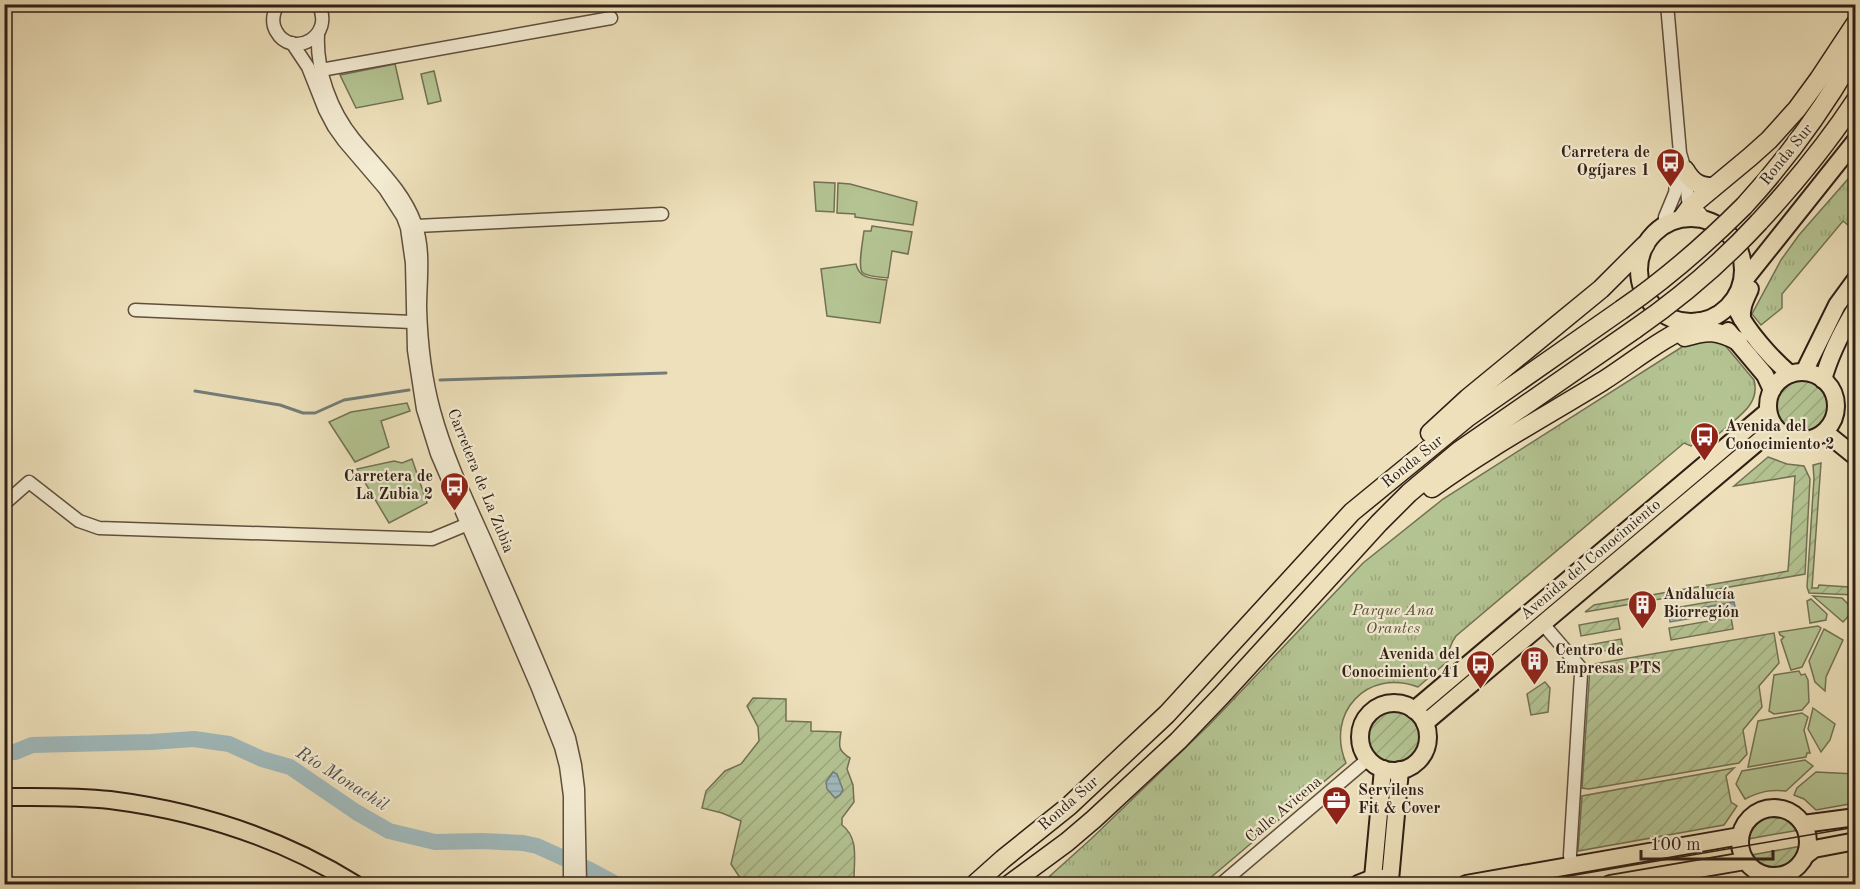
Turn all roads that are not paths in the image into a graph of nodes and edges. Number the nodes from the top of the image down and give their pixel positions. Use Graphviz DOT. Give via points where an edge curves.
graph roads {
  1 [pos="318,4"];
  2 [pos="1667,4"];
  3 [pos="278,5"];
  4 [pos="611,18"];
  5 [pos="1856,23"];
  6 [pos="318,34"];
  7 [pos="292,43"];
  8 [pos="1856,52"];
  9 [pos="321,70"];
  10 [pos="1856,100"];
  11 [pos="1856,140"];
  12 [pos="1682,164"];
  13 [pos="1713,187"];
  14 [pos="1687,212"];
  15 [pos="662,214"];
  16 [pos="1665,224"];
  17 [pos="1789,224"];
  18 [pos="416,226"];
  19 [pos="1645,245"];
  20 [pos="1856,279"];
  21 [pos="1738,291"];
  22 [pos="1856,308"];
  23 [pos="135,310"];
  24 [pos="1742,319"];
  25 [pos="1705,320"];
  26 [pos="412,322"];
  27 [pos="1738,341"];
  28 [pos="1640,357"];
  29 [pos="1797,373"];
  30 [pos="1823,380"];
  31 [pos="1772,390"];
  32 [pos="1768,411"];
  33 [pos="1829,426"];
  34 [pos="1780,432"];
  35 [pos="1855,452"];
  36 [pos="4,504"];
  37 [pos="1352,512"];
  38 [pos="1378,523"];
  39 [pos="468,524"];
  40 [pos="1543,624"];
  41 [pos="1419,716"];
  42 [pos="1368,759"];
  43 [pos="1383,769"];
  44 [pos="1400,771"];
  45 [pos="4,797"];
  46 [pos="1856,817"];
  47 [pos="1803,824"];
  48 [pos="1740,836"];
  49 [pos="1856,841"];
  50 [pos="1067,842"];
  51 [pos="575,852"];
  52 [pos="1806,855"];
  53 [pos="1003,859"];
  54 [pos="1745,861"];
  55 [pos="1571,865"];
  56 [pos="1761,879"];
  57 [pos="1782,880"];
  58 [pos="576,881"];
  59 [pos="1366,881"];
  60 [pos="1394,882"];
  61 [pos="1611,884"];
  62 [pos="355,885"];
  63 [pos="962,885"];
  64 [pos="975,885"];
  65 [pos="1010,885"];
  66 [pos="1026,885"];
  67 [pos="1221,885"];
  68 [pos="1466,885"];
  1 -- 6 [label="street, Carretera de La Zubia" via="323,19"];
  2 -- 12 [label="street"];
  3 -- 7 [label="street, Carretera de La Zubia" via="274,28"];
  4 -- 9 [label="street"];
  5 -- 13 [label="highway" via="1797,109 1757,151"];
  6 -- 7 [label="street" via="306,43"];
  6 -- 9 [label="street, Carretera de La Zubia"];
  7 -- 26 [label="street, Carretera de La Zubia" via="308,67 334,127 403,217 410,243"];
  8 -- 37 [label="highway, Ronda Sur, bridge" via="1817,117 1772,175 1709,241 1621,310 1468,417"];
  9 -- 18 [label="street, Carretera de La Zubia" via="340,117 405,201"];
  10 -- 38 [label="highway, Ronda Sur, bridge" via="1759,222 1691,286 1459,451"];
  11 -- 17 [label="main road"];
  12 -- 13 [label="highway" via="1695,184"];
  12 -- 14 [label="street"];
  12 -- 16 [label="street"];
  13 -- 14 [label="highway"];
  14 -- 16 [label="main road"];
  14 -- 21 [label="main road" via="1726,231 1738,247 1743,265"];
  15 -- 18 [label="street"];
  16 -- 19 [label="main road"];
  17 -- 21 [label="main road"];
  17 -- 24 [label="main road" via="1743,303"];
  18 -- 51 [label="street, Carretera de La Zubia" via="421,252 422,340 433,410 446,452 569,738 578,789"];
  19 -- 25 [label="main road" via="1638,268 1641,288 1655,309 1689,322"];
  19 -- 37 [label="highway" via="1601,289 1468,398 1361,497"];
  20 -- 29 [label="main road"];
  21 -- 24 [label="main road"];
  21 -- 25 [label="main road" via="1725,310"];
  22 -- 30 [label="main road"];
  23 -- 26 [label="street"];
  24 -- 29 [label="main road" via="1779,365"];
  25 -- 27 [label="main road" via="1725,328"];
  25 -- 28 [label="highway" via="1679,330"];
  26 -- 39 [label="street, Carretera de La Zubia" via="423,409 437,454"];
  27 -- 28 [label="highway" via="1722,333 1704,332"];
  27 -- 31 [label="main road"];
  28 -- 38 [label="highway" via="1462,466 1399,515"];
  29 -- 30 [label="main road" via="1815,374"];
  29 -- 31 [label="main road"];
  30 -- 33 [label="main road" via="1836,399"];
  31 -- 32 [label="main road"];
  32 -- 34 [label="main road"];
  32 -- 41 [label="main road, Avenida del Conocimiento"];
  33 -- 34 [label="main road" via="1805,440"];
  33 -- 35 [label="main road" via="1846,436"];
  34 -- 40 [label="main road, Avenida del Conocimiento" via="1759,441"];
  36 -- 39 [label="street" via="29,482 79,521 99,528 432,539"];
  37 -- 53 [label="highway, Ronda Sur" via="1167,714 1069,806"];
  38 -- 50 [label="highway, Ronda Sur" via="1185,734"];
  39 -- 51 [label="street, Carretera de La Zubia" via="561,747"];
  40 -- 41 [label="main road, Avenida del Conocimiento"];
  40 -- 55 [label="street" via="1579,666 1581,674"];
  41 -- 42 [label="main road" via="1401,704 1388,704 1369,714 1360,737"];
  41 -- 44 [label="main road" via="1428,730 1424,751 1415,764"];
  42 -- 43 [label="main road"];
  42 -- 67 [label="street, Calle Avicena"];
  43 -- 44 [label="main road"];
  43 -- 59 [label="main road"];
  44 -- 60 [label="main road"];
  45 -- 62 [label="main road" via="108,800 205,819 285,848"];
  46 -- 47 [label="main road"];
  47 -- 48 [label="main road" via="1789,812 1770,808 1746,822"];
  47 -- 52 [label="main road" via="1808,840"];
  48 -- 54 [label="main road"];
  48 -- 55 [label="main road"];
  49 -- 52 [label="main road" via="1814,849"];
  50 -- 65 [label="highway, Ronda Sur"];
  50 -- 66 [label="highway"];
  51 -- 58 [label="street, Carretera de La Zubia"];
  52 -- 57 [label="main road"];
  53 -- 63 [label="highway"];
  53 -- 64 [label="highway, Ronda Sur"];
  54 -- 56 [label="main road"];
  54 -- 61 [label="main road"];
  55 -- 68 [label="main road"];
  56 -- 57 [label="main road" via="1775,876"];
  59 -- 60 [label="main road"];
}
